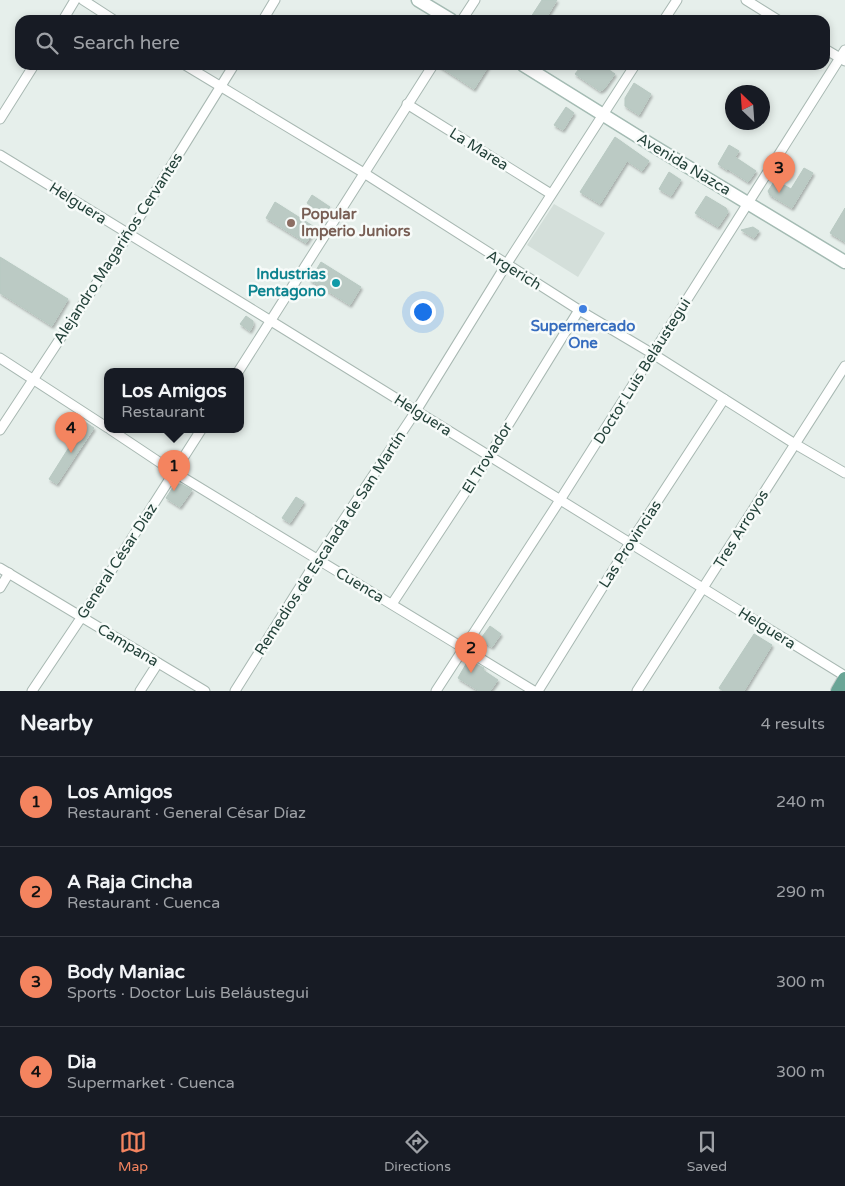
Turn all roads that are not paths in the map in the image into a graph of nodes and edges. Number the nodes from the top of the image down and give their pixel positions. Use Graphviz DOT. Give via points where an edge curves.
graph roads {
  1 [pos="75,0"];
  2 [pos="83,0"];
  3 [pos="275,0"];
  4 [pos="418,0"];
  5 [pos="475,0"];
  6 [pos="677,0"];
  7 [pos="746,0"];
  8 [pos="65,15"];
  9 [pos="106,15"];
  10 [pos="266,15"];
  11 [pos="443,15"];
  12 [pos="465,15"];
  13 [pos="667,15"];
  14 [pos="770,15"];
  15 [pos="830,51"];
  16 [pos="843,57"];
  17 [pos="31,70"];
  18 [pos="193,70"];
  19 [pos="231,70"];
  20 [pos="430,70"];
  21 [pos="531,70"];
  22 [pos="632,70"];
  23 [pos="220,87"];
  24 [pos="407,104"];
  25 [pos="602,115"];
  26 [pos="0,119"];
  27 [pos="0,155"];
  28 [pos="364,173"];
  29 [pos="551,194"];
  30 [pos="748,203"];
  31 [pos="128,234"];
  32 [pos="845,262"];
  33 [pos="506,265"];
  34 [pos="579,310"];
  35 [pos="271,321"];
  36 [pos="653,354"];
  37 [pos="0,358"];
  38 [pos="845,366"];
  39 [pos="241,368"];
  40 [pos="34,380"];
  41 [pos="724,399"];
  42 [pos="416,411"];
  43 [pos="104,426"];
  44 [pos="0,430"];
  45 [pos="115,433"];
  46 [pos="199,433"];
  47 [pos="795,444"];
  48 [pos="489,456"];
  49 [pos="174,472"];
  50 [pos="845,473"];
  51 [pos="560,500"];
  52 [pos="630,543"];
  53 [pos="318,560"];
  54 [pos="0,568"];
  55 [pos="9,573"];
  56 [pos="0,588"];
  57 [pos="703,589"];
  58 [pos="392,604"];
  59 [pos="82,618"];
  60 [pos="463,649"];
  61 [pos="158,663"];
  62 [pos="845,678"];
  63 [pos="32,691"];
  64 [pos="140,691"];
  65 [pos="205,691"];
  66 [pos="235,691"];
  67 [pos="436,691"];
  68 [pos="534,691"];
  69 [pos="538,691"];
  70 [pos="637,691"];
  71 [pos="838,691"];
  1 -- 8 [label="street"];
  2 -- 9 [label="street"];
  3 -- 10 [label="street"];
  4 -- 11 [label="main road"];
  5 -- 12 [label="street"];
  6 -- 13 [label="street"];
  7 -- 14 [label="street"];
  15 -- 16 [label="street"];
  16 -- 30 [label="street, Doctor Luis Beláustegui"];
  17 -- 26 [label="street"];
  18 -- 23 [label="street, Argerich"];
  19 -- 23 [label="street, Alejandro Magariños Cervantes"];
  20 -- 24 [label="street"];
  21 -- 25 [label="main road, Avenida Nazca"];
  22 -- 25 [label="street, Remedios de Escalada de San Martín"];
  23 -- 28 [label="street, Argerich"];
  23 -- 31 [label="street, Alejandro Magariños Cervantes"];
  24 -- 28 [label="street"];
  24 -- 29 [label="street, La Marea"];
  25 -- 29 [label="street, Remedios de Escalada de San Martín"];
  25 -- 30 [label="main road, Avenida Nazca"];
  27 -- 31 [label="street, Helguera"];
  28 -- 33 [label="street, Argerich"];
  28 -- 35 [label="street"];
  29 -- 33 [label="street, Remedios de Escalada de San Martín"];
  30 -- 32 [label="main road, Avenida Nazca"];
  30 -- 36 [label="street, Doctor Luis Beláustegui"];
  31 -- 35 [label="street, Helguera"];
  31 -- 40 [label="street, Alejandro Magariños Cervantes"];
  33 -- 34 [label="street, Argerich"];
  33 -- 42 [label="street, Remedios de Escalada de San Martín"];
  34 -- 36 [label="street, Argerich"];
  34 -- 48 [label="street, El Trovador"];
  35 -- 39 [label="street"];
  35 -- 42 [label="street, Helguera"];
  36 -- 41 [label="street, Argerich"];
  36 -- 51 [label="street, Doctor Luis Beláustegui"];
  37 -- 40 [label="street, Cuenca"];
  38 -- 47 [label="street, Tres Arroyos"];
  40 -- 43 [label="street, Cuenca"];
  40 -- 44 [label="street, Alejandro Magariños Cervantes"];
  41 -- 47 [label="street, Argerich"];
  41 -- 52 [label="street, Las Provincias"];
  42 -- 48 [label="street, Helguera"];
  42 -- 53 [label="street, Remedios de Escalada de San Martín"];
  45 -- 49 [label="street, Cuenca"];
  46 -- 49 [label="street, General César Díaz"];
  47 -- 50 [label="street, Argerich"];
  47 -- 57 [label="street, Tres Arroyos"];
  48 -- 51 [label="street, Helguera"];
  48 -- 58 [label="street, El Trovador"];
  49 -- 53 [label="street, Cuenca"];
  49 -- 59 [label="street, General César Díaz"];
  51 -- 52 [label="street, Helguera"];
  51 -- 60 [label="street, Doctor Luis Beláustegui"];
  52 -- 57 [label="street, Helguera"];
  52 -- 69 [label="street, Las Provincias"];
  53 -- 58 [label="street, Cuenca"];
  53 -- 66 [label="street, Remedios de Escalada de San Martín"];
  54 -- 55 [label="street, Campana"];
  55 -- 56 [label="street"];
  55 -- 59 [label="street, Campana"];
  57 -- 62 [label="street, Helguera"];
  57 -- 70 [label="street, Tres Arroyos"];
  58 -- 60 [label="street, Cuenca"];
  59 -- 61 [label="street, Campana"];
  59 -- 63 [label="street, General César Díaz"];
  60 -- 67 [label="street, Doctor Luis Beláustegui"];
  60 -- 68 [label="street, Cuenca"];
  61 -- 64 [label="street"];
  61 -- 65 [label="street, Campana"];
  62 -- 71 [label="main road"];
}
